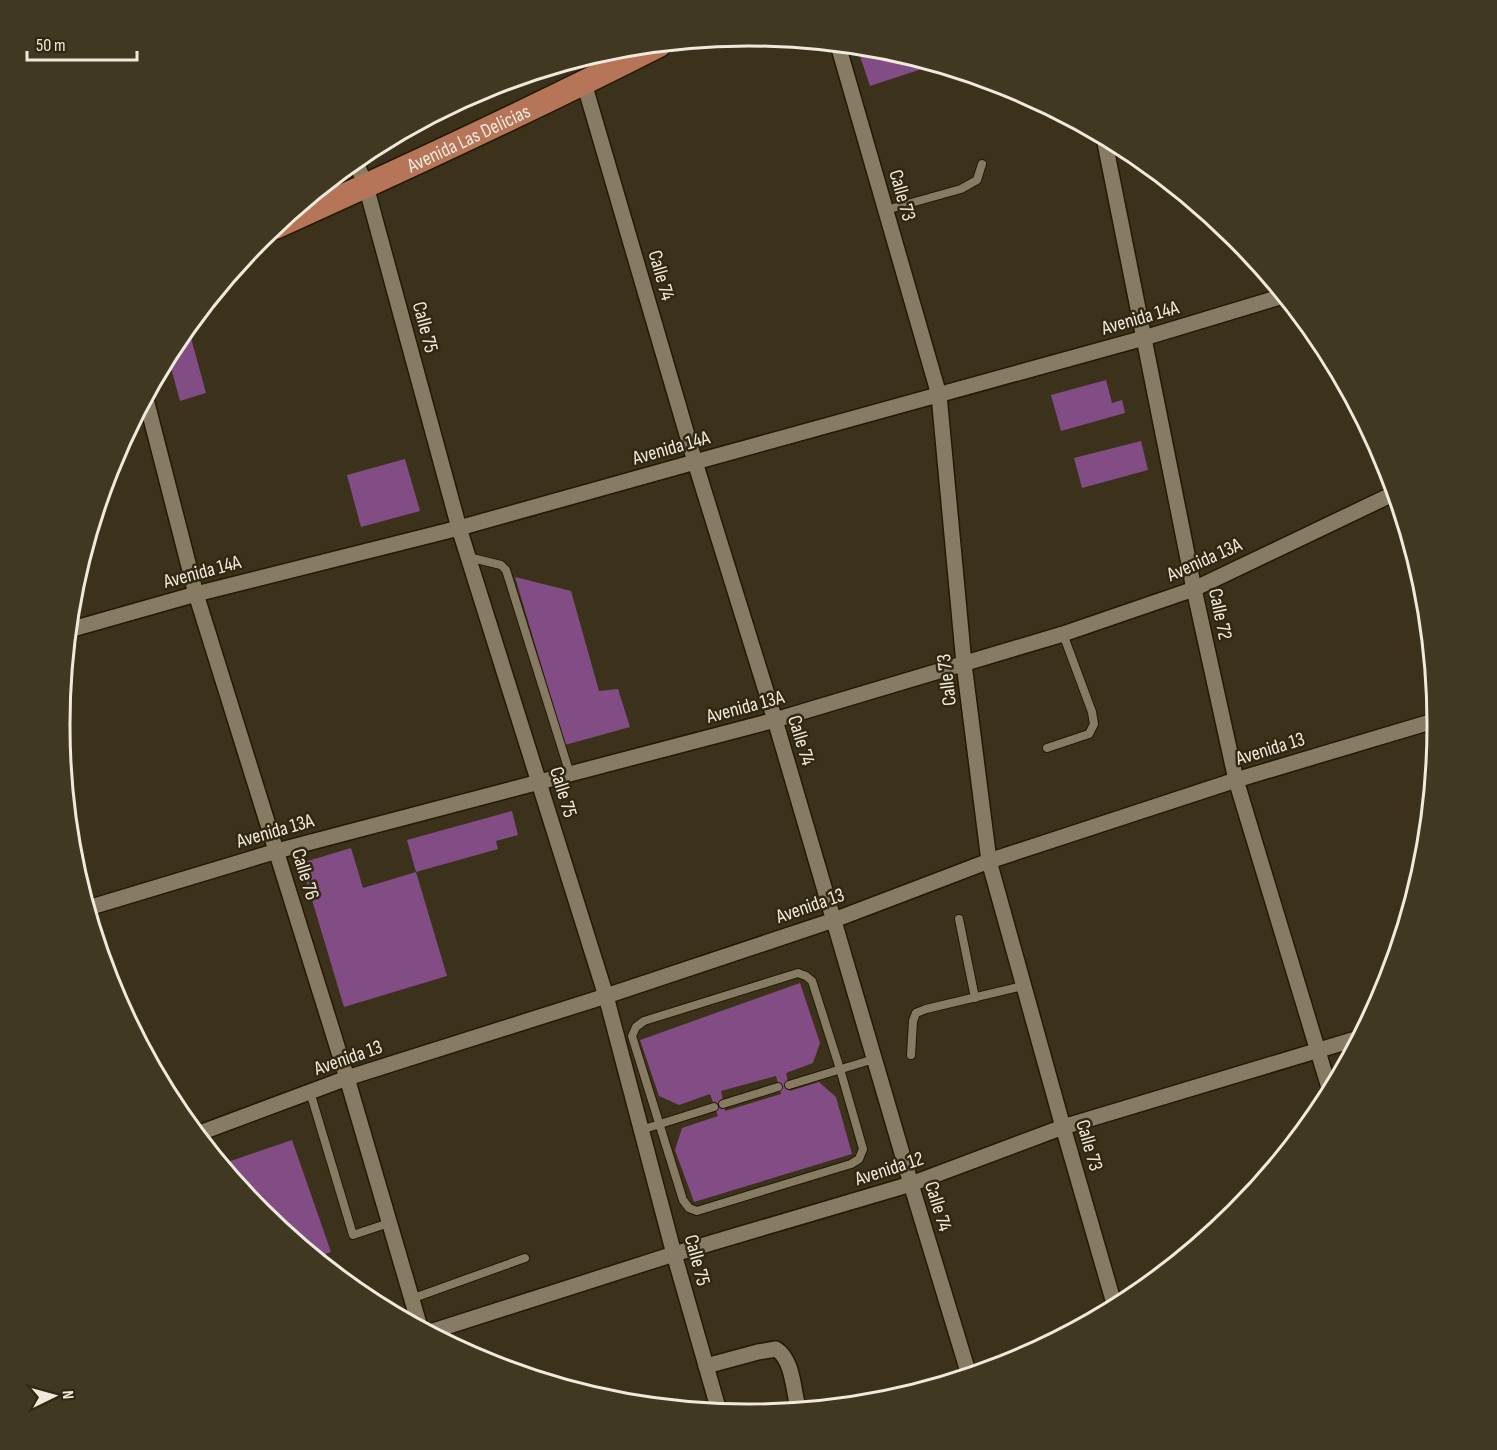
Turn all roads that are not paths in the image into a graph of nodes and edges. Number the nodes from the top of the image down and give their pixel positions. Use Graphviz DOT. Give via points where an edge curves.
graph roads {
  1 [pos="840,53"];
  2 [pos="637,56"];
  3 [pos="571,71"];
  4 [pos="584,83"];
  5 [pos="1106,149"];
  6 [pos="982,164"];
  7 [pos="361,174"];
  8 [pos="340,183"];
  9 [pos="320,199"];
  10 [pos="886,210"];
  11 [pos="1276,298"];
  12 [pos="1143,338"];
  13 [pos="939,395"];
  14 [pos="149,409"];
  15 [pos="695,462"];
  16 [pos="1387,497"];
  17 [pos="459,528"];
  18 [pos="468,557"];
  19 [pos="1194,589"];
  20 [pos="196,594"];
  21 [pos="77,628"];
  22 [pos="1063,634"];
  23 [pos="964,664"];
  24 [pos="775,720"];
  25 [pos="1427,723"];
  26 [pos="1047,748"];
  27 [pos="570,774"];
  28 [pos="1236,780"];
  29 [pos="539,782"];
  30 [pos="277,851"];
  31 [pos="989,861"];
  32 [pos="95,907"];
  33 [pos="959,919"];
  34 [pos="834,920"];
  35 [pos="1023,986"];
  36 [pos="606,996"];
  37 [pos="975,998"];
  38 [pos="1348,1041"];
  39 [pos="1318,1049"];
  40 [pos="911,1055"];
  41 [pos="874,1059"];
  42 [pos="840,1069"];
  43 [pos="346,1078"];
  44 [pos="1327,1080"];
  45 [pos="789,1085"];
  46 [pos="778,1088"];
  47 [pos="310,1092"];
  48 [pos="723,1104"];
  49 [pos="714,1107"];
  50 [pos="659,1124"];
  51 [pos="1063,1127"];
  52 [pos="641,1130"];
  53 [pos="205,1131"];
  54 [pos="910,1184"];
  55 [pos="389,1223"];
  56 [pos="674,1254"];
  57 [pos="525,1258"];
  58 [pos="1112,1297"];
  59 [pos="411,1299"];
  60 [pos="417,1317"];
  61 [pos="439,1329"];
  62 [pos="706,1366"];
  63 [pos="967,1367"];
  64 [pos="797,1402"];
  65 [pos="717,1403"];
  1 -- 10 [label="street, Calle 73"];
  2 -- 4 [label="main road, Avenida Las Delicias"];
  3 -- 7 [label="main road"];
  4 -- 7 [label="main road, Avenida Las Delicias"];
  4 -- 15 [label="street, Calle 74"];
  5 -- 12 [label="street, Calle 72"];
  6 -- 10 [label="lane" via="976,180 961,189"];
  7 -- 8 [label="main road"];
  7 -- 9 [label="main road, Avenida Las Delicias"];
  7 -- 17 [label="street, Calle 75"];
  10 -- 13 [label="street, Calle 73"];
  11 -- 12 [label="street, Avenida 14A"];
  12 -- 13 [label="street, Avenida 14A"];
  12 -- 19 [label="street, Calle 72"];
  13 -- 15 [label="street, Avenida 14A"];
  13 -- 23 [label="street, Calle 73"];
  14 -- 20 [label="street, Calle 76"];
  15 -- 17 [label="street, Avenida 14A"];
  15 -- 24 [label="street, Calle 74"];
  16 -- 19 [label="street, Avenida 13A"];
  17 -- 18 [label="street, Calle 75"];
  17 -- 20 [label="street, Avenida 14A"];
  18 -- 27 [label="lane" via="501,565 506,570"];
  18 -- 29 [label="street, Calle 75"];
  19 -- 22 [label="street, Avenida 13A"];
  19 -- 28 [label="street, Calle 72"];
  20 -- 21 [label="street, Avenida 14A"];
  20 -- 30 [label="street, Calle 76"];
  22 -- 23 [label="street, Avenida 13A"];
  22 -- 26 [label="lane" via="1094,724 1089,734"];
  23 -- 24 [label="street, Avenida 13A"];
  23 -- 31 [label="street, Calle 73"];
  24 -- 27 [label="street, Avenida 13A"];
  24 -- 34 [label="street, Calle 74"];
  25 -- 28 [label="street, Avenida 13"];
  27 -- 29 [label="street, Avenida 13A"];
  28 -- 31 [label="street, Avenida 13"];
  28 -- 39 [label="street, Calle 72"];
  29 -- 30 [label="street, Avenida 13A"];
  29 -- 36 [label="street, Calle 75"];
  30 -- 32 [label="street, Avenida 13A"];
  30 -- 43 [label="street, Calle 76"];
  31 -- 34 [label="street, Avenida 13"];
  31 -- 35 [label="street, Calle 73"];
  33 -- 37 [label="lane"];
  34 -- 36 [label="street, Avenida 13"];
  34 -- 41 [label="street, Calle 74"];
  35 -- 37 [label="lane"];
  35 -- 51 [label="street, Calle 73"];
  36 -- 43 [label="street, Avenida 13"];
  36 -- 52 [label="street, Calle 75"];
  37 -- 40 [label="lane" via="916,1013"];
  38 -- 39 [label="street, Avenida 12"];
  39 -- 44 [label="street, Calle 72"];
  39 -- 51 [label="street, Avenida 12"];
  41 -- 42 [label="lane"];
  41 -- 54 [label="street, Calle 74"];
  42 -- 45 [label="lane"];
  42 -- 50 [label="lane" via="863,1149 852,1164 697,1211 683,1200"];
  42 -- 50 [label="lane" via="812,981 798,973 644,1021 636,1027 633,1036"];
  43 -- 47 [label="street, Avenida 13"];
  43 -- 55 [label="street, Calle 76"];
  46 -- 48 [label="lane"];
  47 -- 53 [label="street, Avenida 13"];
  47 -- 55 [label="lane" via="353,1235"];
  49 -- 50 [label="lane"];
  50 -- 52 [label="lane"];
  51 -- 54 [label="street, Avenida 12"];
  51 -- 58 [label="street, Calle 73"];
  52 -- 56 [label="street, Calle 75"];
  54 -- 56 [label="street, Avenida 12"];
  54 -- 63 [label="street, Calle 74"];
  55 -- 59 [label="street, Calle 76"];
  56 -- 61 [label="street, Avenida 12"];
  56 -- 62 [label="street, Calle 75"];
  57 -- 59 [label="lane"];
  59 -- 60 [label="street, Calle 76"];
  62 -- 64 [label="street" via="776,1349 786,1361"];
  62 -- 65 [label="street, Calle 75"];
}
